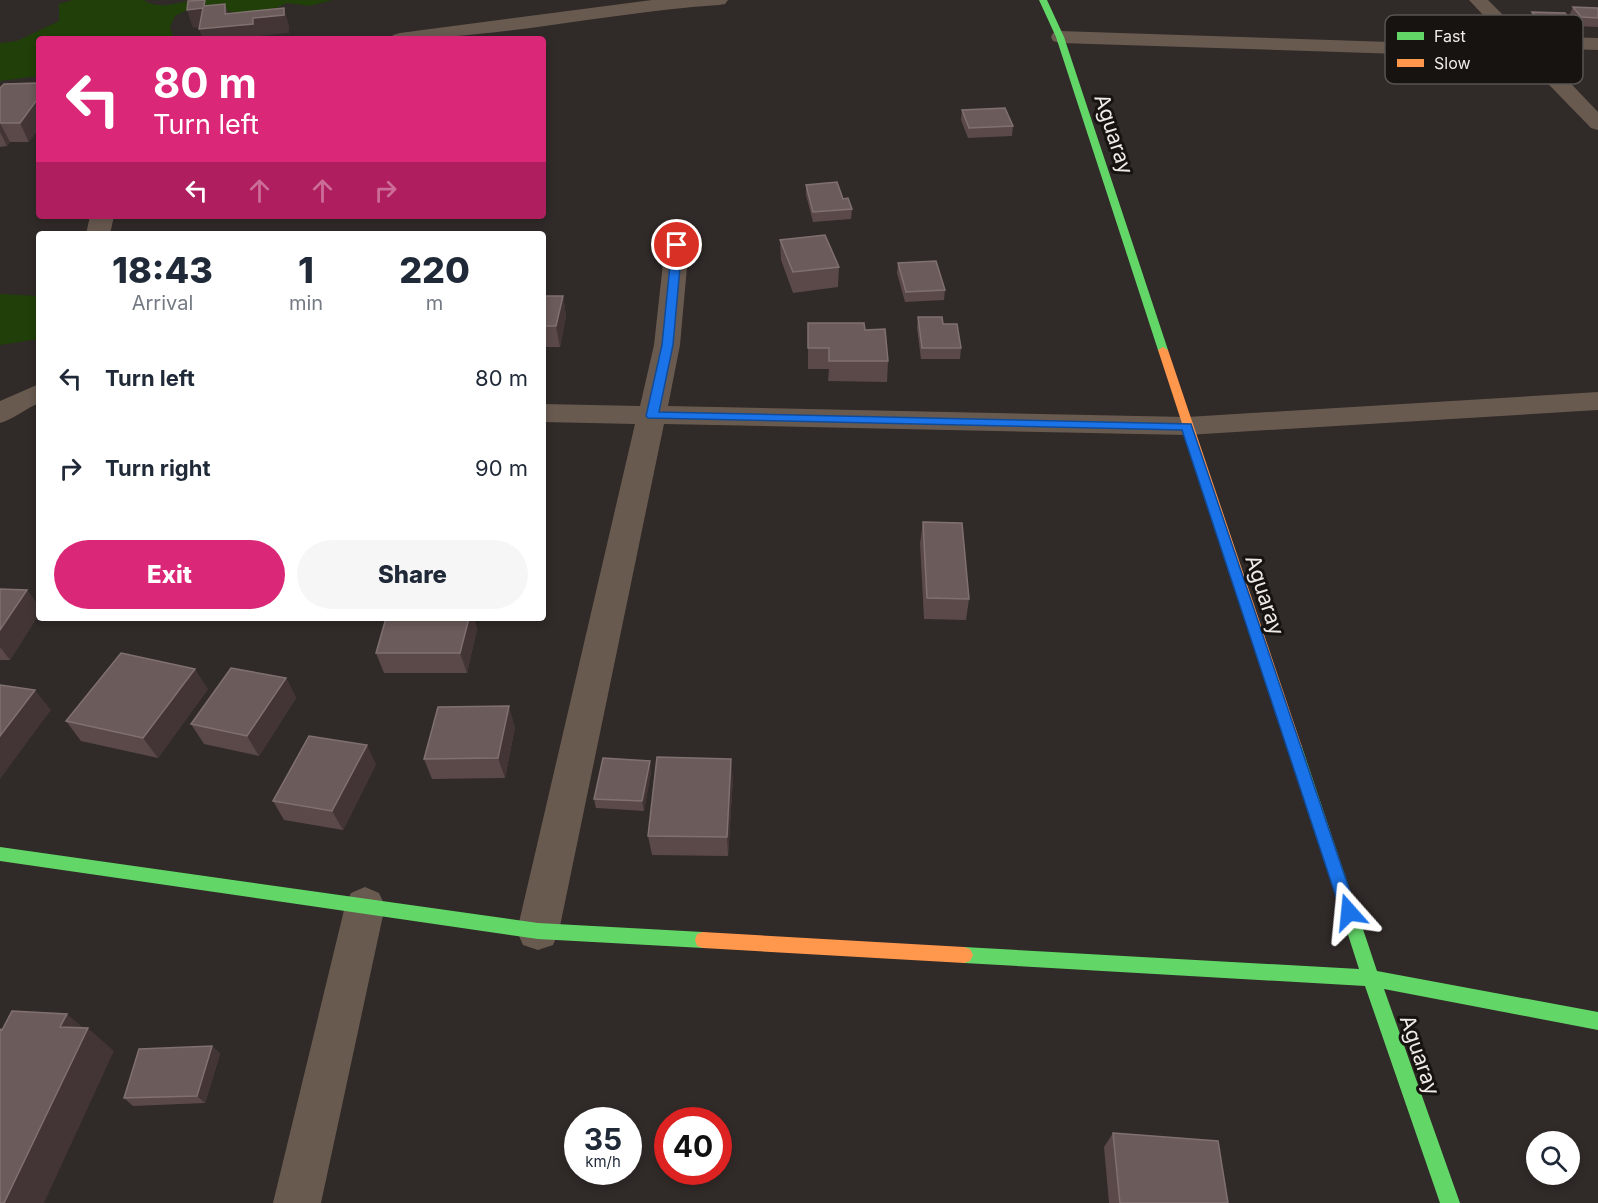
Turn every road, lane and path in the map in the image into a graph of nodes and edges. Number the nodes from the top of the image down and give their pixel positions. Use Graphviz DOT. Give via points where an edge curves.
graph roads {
  1 [pos="719,0"];
  2 [pos="1043,0"];
  3 [pos="1478,0"];
  4 [pos="1493,15"];
  5 [pos="422,36"];
  6 [pos="1060,37"];
  7 [pos="1385,44"];
  8 [pos="1598,44"];
  9 [pos="1583,45"];
  10 [pos="1560,84"];
  11 [pos="1598,124"];
  12 [pos="677,245"];
  13 [pos="36,394"];
  14 [pos="1598,401"];
  15 [pos="546,413"];
  16 [pos="0,414"];
  17 [pos="652,416"];
  18 [pos="1187,426"];
  19 [pos="0,854"];
  20 [pos="364,906"];
  21 [pos="538,931"];
  22 [pos="1371,978"];
  23 [pos="1598,1021"];
  24 [pos="297,1203"];
  25 [pos="1450,1203"];
  1 -- 5 [label="street"];
  2 -- 6 [label="street, Aguaray"];
  3 -- 4 [label="street"];
  6 -- 7 [label="street"];
  6 -- 18 [label="street, Aguaray"];
  8 -- 9 [label="street"];
  10 -- 11 [label="street"];
  12 -- 17 [label="street" via="667,345"];
  13 -- 16 [label="street"];
  14 -- 18 [label="street"];
  15 -- 17 [label="street"];
  17 -- 18 [label="street"];
  17 -- 21 [label="street"];
  18 -- 22 [label="street, Aguaray"];
  19 -- 20 [label="street"];
  20 -- 21 [label="street"];
  20 -- 24 [label="street"];
  21 -- 22 [label="street"];
  22 -- 23 [label="street"];
  22 -- 25 [label="street, Aguaray"];
}
